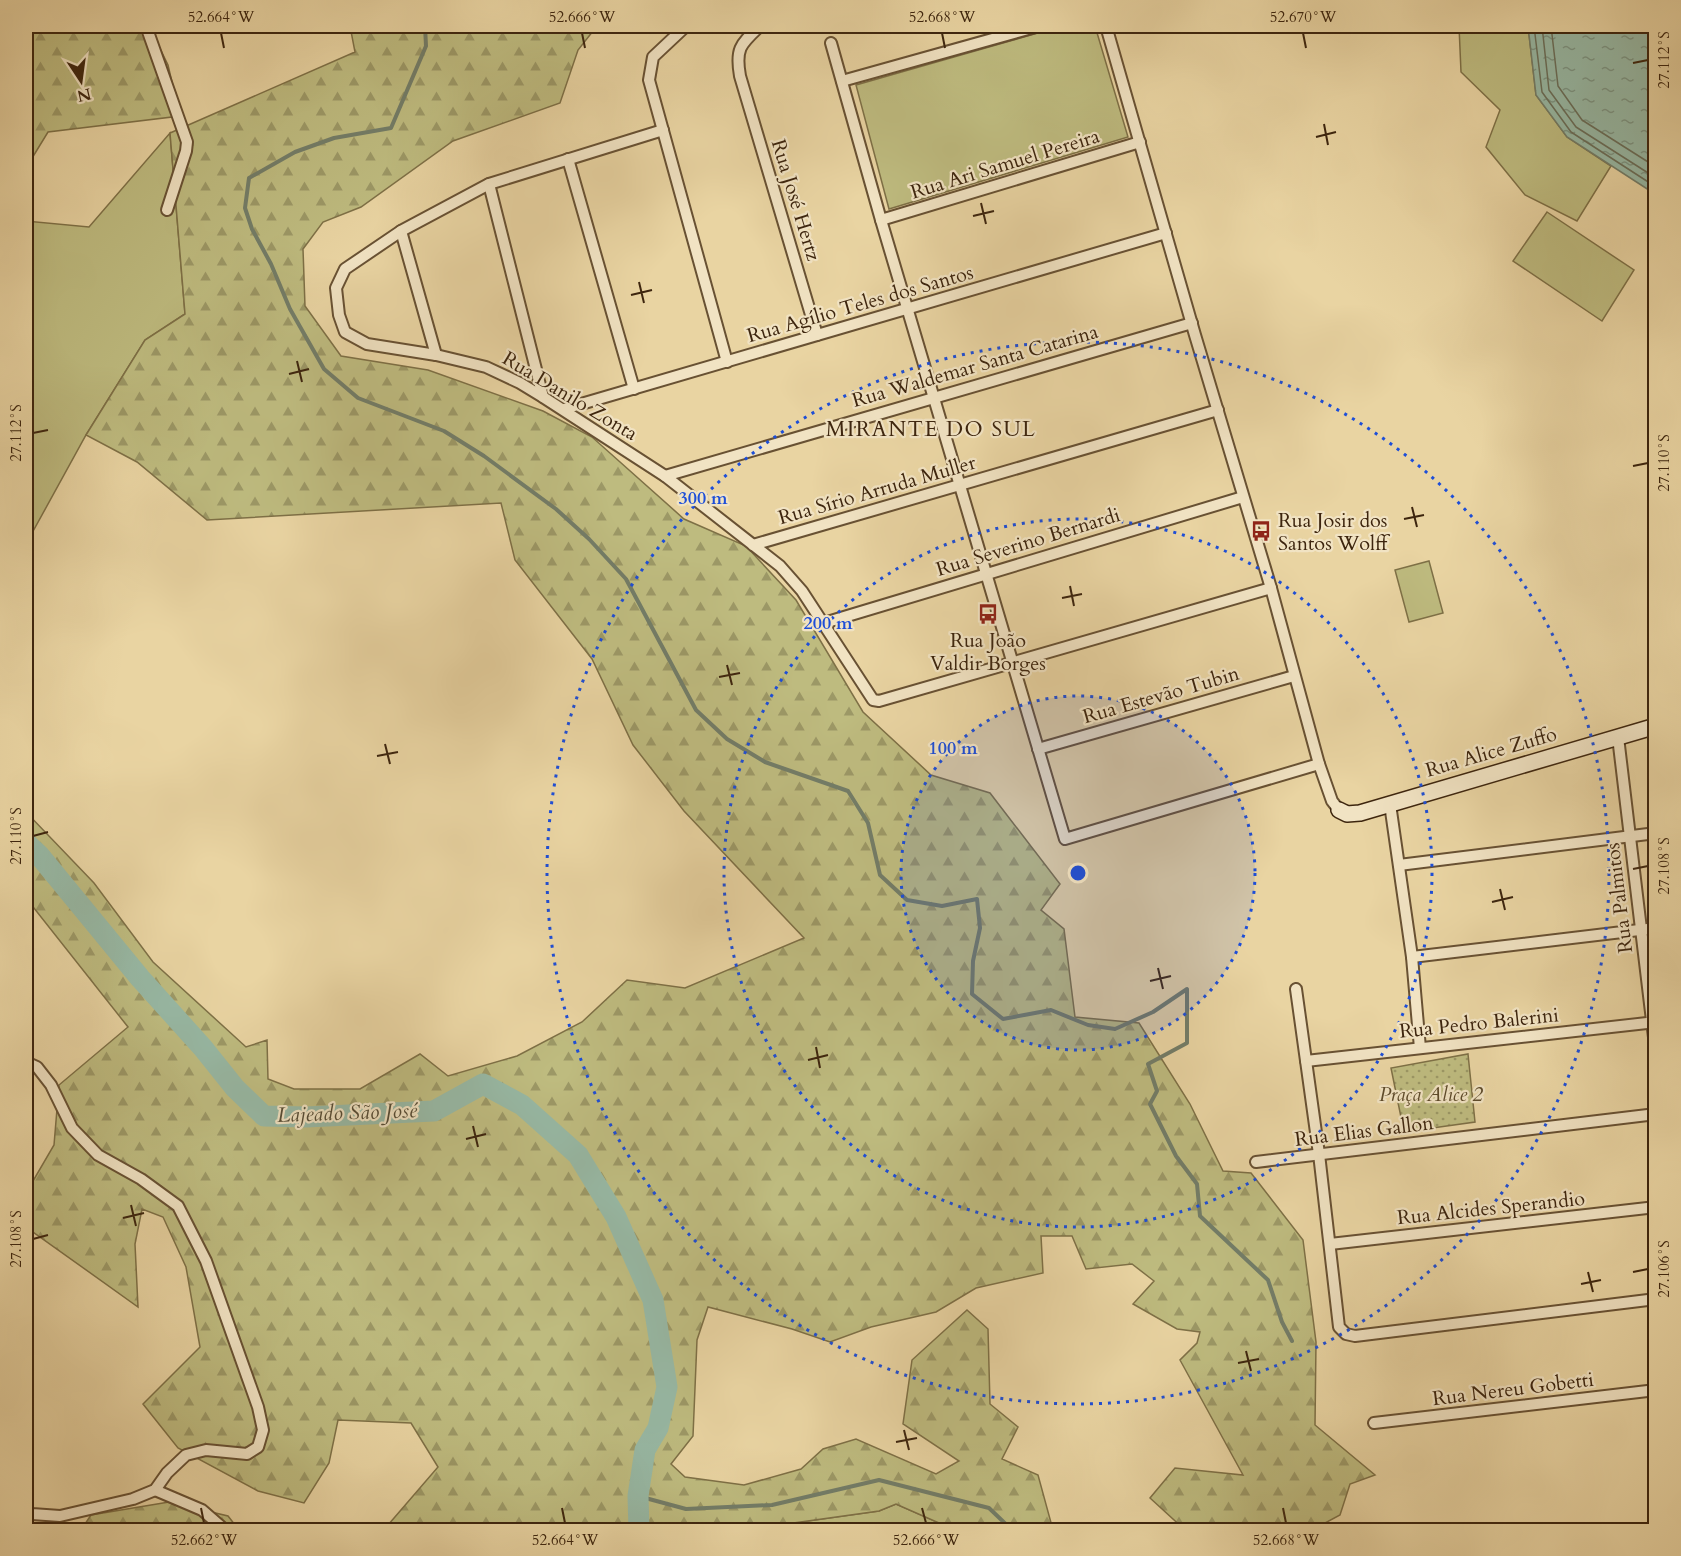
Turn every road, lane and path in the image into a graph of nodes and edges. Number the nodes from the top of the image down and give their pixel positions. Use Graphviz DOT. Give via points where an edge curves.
graph roads {
  1 [pos="146,26"];
  2 [pos="686,26"];
  3 [pos="760,26"];
  4 [pos="1039,26"];
  5 [pos="1106,26"];
  6 [pos="831,43"];
  7 [pos="842,81"];
  8 [pos="663,130"];
  9 [pos="1140,142"];
  10 [pos="568,159"];
  11 [pos="489,184"];
  12 [pos="167,210"];
  13 [pos="881,220"];
  14 [pos="401,231"];
  15 [pos="1166,233"];
  16 [pos="907,309"];
  17 [pos="1192,323"];
  18 [pos="818,335"];
  19 [pos="436,355"];
  20 [pos="727,362"];
  21 [pos="634,389"];
  22 [pos="543,396"];
  23 [pos="934,396"];
  24 [pos="564,409"];
  25 [pos="1218,410"];
  26 [pos="665,476"];
  27 [pos="960,485"];
  28 [pos="1243,497"];
  29 [pos="753,545"];
  30 [pos="986,574"];
  31 [pos="1271,588"];
  32 [pos="824,623"];
  33 [pos="1012,663"];
  34 [pos="1294,676"];
  35 [pos="1656,726"];
  36 [pos="1618,737"];
  37 [pos="1038,749"];
  38 [pos="1319,764"];
  39 [pos="1390,804"];
  40 [pos="1339,810"];
  41 [pos="1656,833"];
  42 [pos="1629,836"];
  43 [pos="1399,865"];
  44 [pos="1656,928"];
  45 [pos="1641,929"];
  46 [pos="1412,957"];
  47 [pos="1296,989"];
  48 [pos="1654,1022"];
  49 [pos="1420,1048"];
  50 [pos="1656,1054"];
  51 [pos="1306,1060"];
  52 [pos="26,1062"];
  53 [pos="1656,1114"];
  54 [pos="1319,1154"];
  55 [pos="1256,1162"];
  56 [pos="1656,1207"];
  57 [pos="1330,1244"];
  58 [pos="1656,1299"];
  59 [pos="1656,1390"];
  60 [pos="1374,1423"];
  61 [pos="155,1490"];
  62 [pos="26,1510"];
  63 [pos="225,1530"];
  1 -- 12 [label="street" via="187,142"];
  2 -- 8 [label="street" via="653,57 649,80"];
  3 -- 18 [label="street, Rua José Hertz" via="741,45 737,59 740,76"];
  4 -- 7 [label="street"];
  5 -- 9 [label="street"];
  6 -- 7 [label="street"];
  7 -- 13 [label="street"];
  8 -- 10 [label="street, Rua Danilo Zonta"];
  8 -- 20 [label="street"];
  9 -- 13 [label="street, Rua Ari Samuel Pereira"];
  9 -- 15 [label="street"];
  10 -- 11 [label="street, Rua Danilo Zonta"];
  10 -- 21 [label="street"];
  11 -- 14 [label="street, Rua Danilo Zonta"];
  11 -- 22 [label="street"];
  13 -- 16 [label="street"];
  14 -- 19 [label="street"];
  14 -- 19 [label="street, Rua Danilo Zonta" via="345,269 336,288 339,315 345,332 367,344"];
  15 -- 16 [label="street, Rua Agílio Teles dos Santos"];
  15 -- 17 [label="street"];
  16 -- 18 [label="street, Rua Agílio Teles dos Santos"];
  16 -- 23 [label="street"];
  17 -- 23 [label="street, Rua Waldemar Santa Catarina"];
  17 -- 25 [label="street"];
  18 -- 20 [label="street, Rua Agílio Teles dos Santos"];
  19 -- 22 [label="street, Rua Danilo Zonta" via="486,367"];
  20 -- 21 [label="street, Rua Agílio Teles dos Santos"];
  21 -- 24 [label="street, Rua Agílio Teles dos Santos"];
  22 -- 24 [label="street, Rua Danilo Zonta"];
  23 -- 26 [label="street, Rua Waldemar Santa Catarina"];
  23 -- 27 [label="street"];
  24 -- 26 [label="street, Rua Danilo Zonta"];
  25 -- 27 [label="street, Rua Sírio Arruda Muller"];
  25 -- 28 [label="street"];
  26 -- 29 [label="street, Rua Danilo Zonta"];
  27 -- 29 [label="street, Rua Sírio Arruda Muller"];
  27 -- 30 [label="street"];
  28 -- 30 [label="street, Rua Severino Bernardi"];
  28 -- 31 [label="street"];
  29 -- 32 [label="street, Rua Danilo Zonta" via="780,566"];
  30 -- 32 [label="street, Rua Severino Bernardi"];
  30 -- 33 [label="street"];
  31 -- 33 [label="street"];
  31 -- 34 [label="street"];
  32 -- 33 [label="street, Rua Danilo Zonta" via="873,700"];
  33 -- 37 [label="street"];
  34 -- 37 [label="street, Rua Estevão Tubin"];
  34 -- 38 [label="street"];
  35 -- 36 [label="street, Rua Alice Zuffo"];
  36 -- 39 [label="street, Rua Alice Zuffo"];
  36 -- 42 [label="street, Rua Palmitos"];
  37 -- 38 [label="street" via="1065,839"];
  38 -- 40 [label="street"];
  39 -- 40 [label="street, Rua Alice Zuffo" via="1360,813"];
  39 -- 43 [label="street"];
  41 -- 42 [label="street"];
  42 -- 43 [label="street"];
  42 -- 45 [label="street, Rua Palmitos"];
  43 -- 46 [label="street"];
  44 -- 45 [label="street"];
  45 -- 46 [label="street"];
  45 -- 48 [label="street, Rua Palmitos"];
  46 -- 49 [label="street"];
  47 -- 51 [label="street"];
  48 -- 49 [label="street, Rua Pedro Balerini"];
  48 -- 50 [label="street, Rua Palmitos"];
  49 -- 51 [label="street, Rua Pedro Balerini"];
  51 -- 54 [label="street"];
  52 -- 61 [label="street" via="37,1067 51,1085 72,1128 98,1155 178,1206 206,1261 258,1407 263,1430 258,1447 247,1454 206,1450 186,1455"];
  53 -- 54 [label="street, Rua Elias Gallon"];
  54 -- 55 [label="street, Rua Elias Gallon"];
  54 -- 57 [label="street"];
  56 -- 57 [label="street, Rua Alcides Sperandio"];
  57 -- 58 [label="street" via="1339,1327 1355,1336"];
  59 -- 60 [label="street, Rua Nereu Gobetti"];
  61 -- 62 [label="street" via="133,1499 60,1515 32,1514"];
  61 -- 63 [label="street" via="201,1510"];
}
